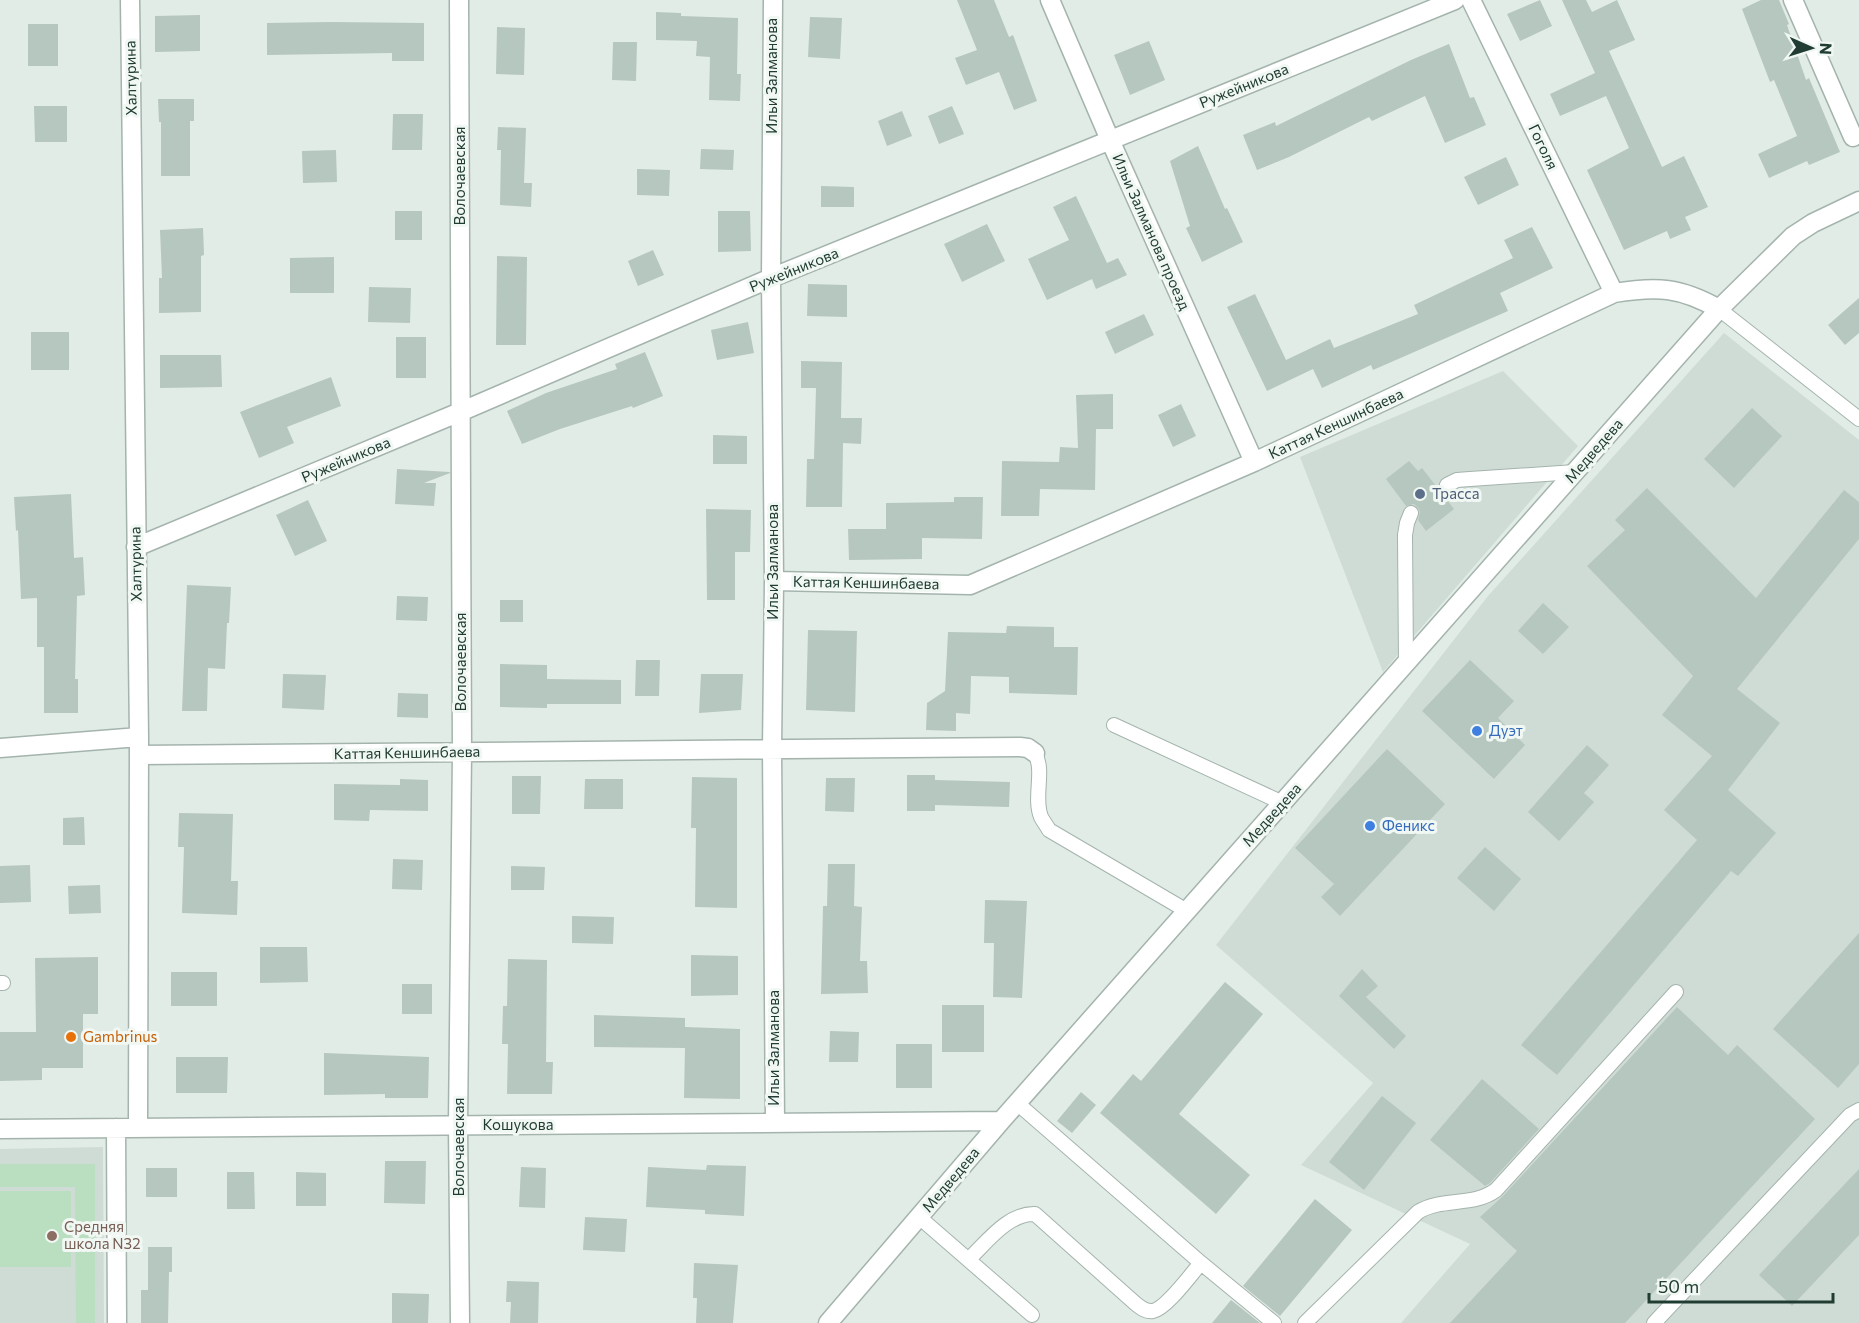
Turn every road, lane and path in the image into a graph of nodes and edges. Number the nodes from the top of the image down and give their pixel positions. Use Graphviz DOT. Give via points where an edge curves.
graph roads {
  1 [pos="130,0"];
  2 [pos="459,0"];
  3 [pos="772,0"];
  4 [pos="1050,0"];
  5 [pos="1455,0"];
  6 [pos="1471,0"];
  7 [pos="1793,0"];
  8 [pos="1853,137"];
  9 [pos="1110,140"];
  10 [pos="1859,201"];
  11 [pos="771,278"];
  12 [pos="1614,293"];
  13 [pos="1719,309"];
  14 [pos="460,412"];
  15 [pos="1859,419"];
  16 [pos="1254,462"];
  17 [pos="1575,472"];
  18 [pos="1447,485"];
  19 [pos="1411,513"];
  20 [pos="135,547"];
  21 [pos="774,581"];
  22 [pos="1406,664"];
  23 [pos="1114,725"];
  24 [pos="139,746"];
  25 [pos="0,748"];
  26 [pos="772,749"];
  27 [pos="462,752"];
  28 [pos="1035,753"];
  29 [pos="1284,803"];
  30 [pos="1186,911"];
  31 [pos="1676,993"];
  32 [pos="1017,1103"];
  33 [pos="1859,1110"];
  34 [pos="1001,1121"];
  35 [pos="775,1123"];
  36 [pos="458,1125"];
  37 [pos="116,1128"];
  38 [pos="138,1128"];
  39 [pos="0,1129"];
  40 [pos="919,1217"];
  41 [pos="969,1259"];
  42 [pos="1201,1263"];
  43 [pos="1032,1315"];
  44 [pos="117,1323"];
  45 [pos="460,1323"];
  46 [pos="828,1323"];
  47 [pos="1274,1323"];
  48 [pos="1305,1323"];
  49 [pos="1654,1323"];
  1 -- 20 [label="street, Халтурина"];
  2 -- 14 [label="street, Волочаевская"];
  3 -- 11 [label="street, Ильи Залманова"];
  4 -- 9 [label="street, Ильи Залманова проезд"];
  5 -- 9 [label="street, Ружейникова"];
  6 -- 12 [label="street, Гоголя"];
  7 -- 8 [label="street"];
  9 -- 11 [label="street, Ружейникова"];
  9 -- 16 [label="street, Ильи Залманова проезд"];
  10 -- 13 [label="street" via="1792,236"];
  11 -- 14 [label="street, Ружейникова"];
  11 -- 21 [label="street, Ильи Залманова"];
  12 -- 13 [label="street, Каттая Кеншинбаева" via="1645,288 1677,290"];
  12 -- 16 [label="street, Каттая Кеншинбаева"];
  13 -- 15 [label="lane"];
  13 -- 17 [label="street, Медведева"];
  14 -- 20 [label="street, Ружейникова"];
  14 -- 27 [label="street, Волочаевская"];
  16 -- 21 [label="street, Каттая Кеншинбаева" via="970,585"];
  17 -- 18 [label="lane" via="1470,478"];
  17 -- 22 [label="street, Медведева"];
  19 -- 22 [label="lane" via="1405,535"];
  20 -- 24 [label="street, Халтурина"];
  21 -- 26 [label="street, Ильи Залманова"];
  22 -- 29 [label="street, Медведева"];
  23 -- 29 [label="lane"];
  24 -- 25 [label="street, Каттая Кеншинбаева"];
  24 -- 27 [label="street, Каттая Кеншинбаева"];
  24 -- 38 [label="street, Халтурина"];
  26 -- 27 [label="street, Каттая Кеншинбаева"];
  26 -- 28 [label="street, Каттая Кеншинбаева" via="1020,747"];
  26 -- 35 [label="street, Ильи Залманова"];
  27 -- 36 [label="street, Волочаевская"];
  28 -- 30 [label="lane" via="1038,802 1049,830"];
  29 -- 30 [label="street, Медведева"];
  30 -- 32 [label="street, Медведева"];
  31 -- 48 [label="lane" via="1496,1190 1488,1196 1441,1202 1418,1212"];
  32 -- 34 [label="street, Медведева"];
  32 -- 42 [label="lane"];
  33 -- 49 [label="lane" via="1850,1115"];
  34 -- 35 [label="street, Кошукова"];
  34 -- 40 [label="street, Медведева"];
  35 -- 36 [label="street, Кошукова"];
  36 -- 38 [label="street, Кошукова"];
  36 -- 45 [label="street, Волочаевская"];
  37 -- 38 [label="street, Кошукова"];
  37 -- 39 [label="street, Кошукова"];
  37 -- 44 [label="street"];
  40 -- 41 [label="lane"];
  40 -- 46 [label="street, Медведева"];
  41 -- 42 [label="lane" via="1007,1222 1023,1214 1035,1214 1145,1311 1163,1305"];
  41 -- 43 [label="lane"];
  42 -- 47 [label="lane"];
}
